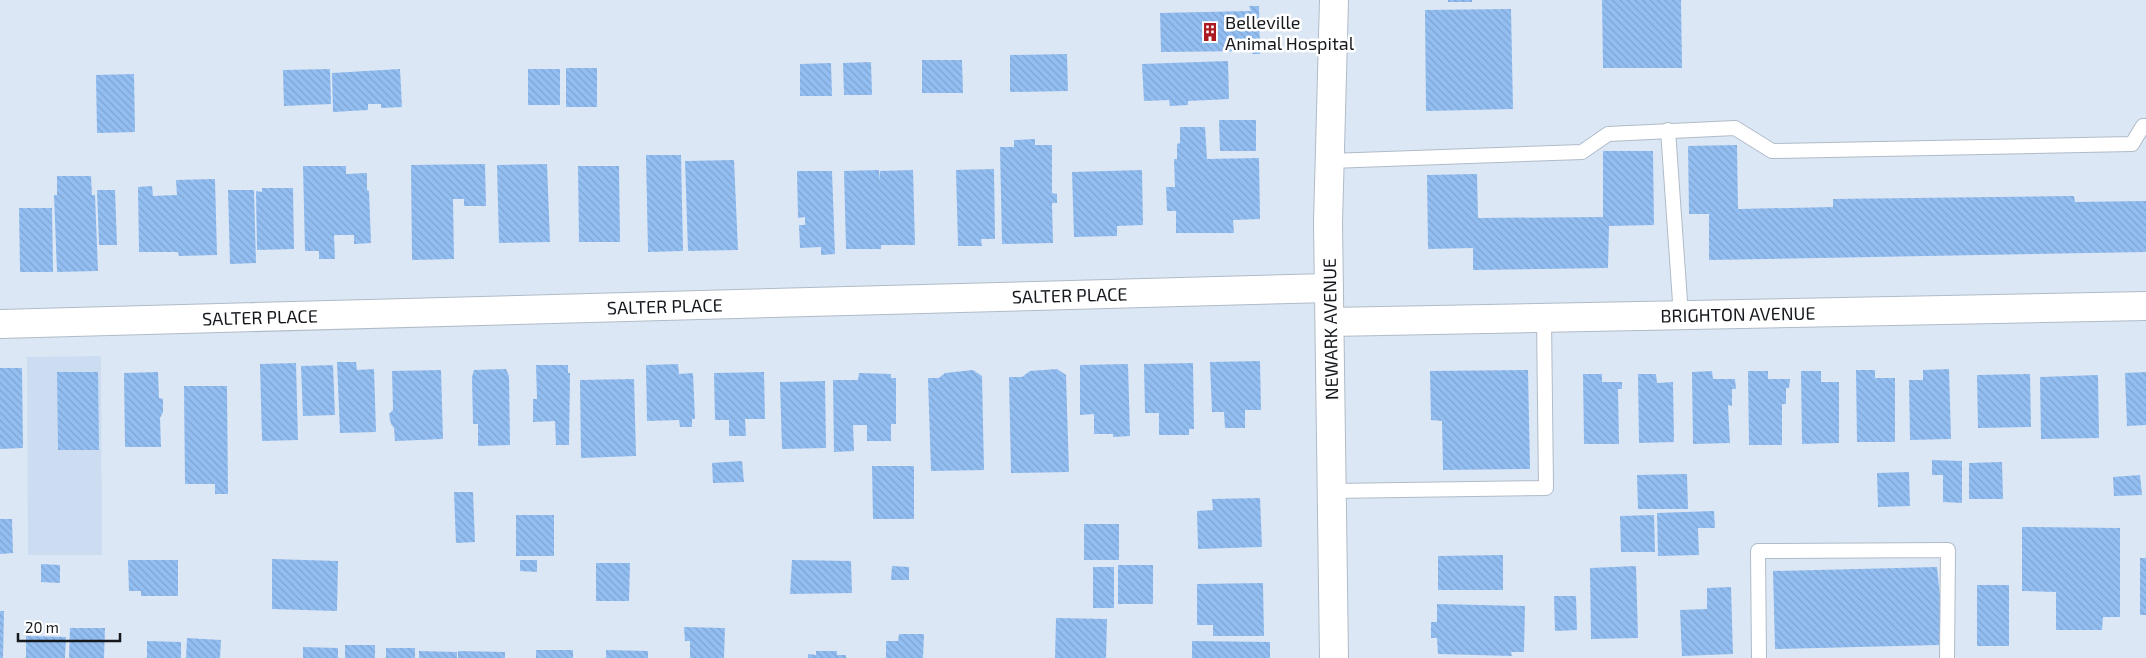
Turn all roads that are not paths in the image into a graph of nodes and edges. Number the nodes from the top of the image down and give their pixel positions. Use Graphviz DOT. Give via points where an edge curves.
graph roads {
  1 [pos="1334,0"];
  2 [pos="2146,126"];
  3 [pos="1668,130"];
  4 [pos="1330,161"];
  5 [pos="1330,288"];
  6 [pos="2146,306"];
  7 [pos="1680,316"];
  8 [pos="1544,318"];
  9 [pos="1330,322"];
  10 [pos="0,324"];
  11 [pos="1332,491"];
  12 [pos="1334,658"];
  13 [pos="1759,658"];
  14 [pos="1947,658"];
  1 -- 4 [label="street, NEWARK AVENUE"];
  2 -- 3 [label="lane" via="2132,144 1772,151 1735,128"];
  3 -- 4 [label="lane" via="1608,134 1582,152"];
  3 -- 7 [label="lane"];
  4 -- 5 [label="street, NEWARK AVENUE"];
  5 -- 9 [label="street, NEWARK AVENUE"];
  5 -- 10 [label="street, SALTER PLACE"];
  6 -- 7 [label="street, BRIGHTON AVENUE"];
  7 -- 8 [label="street, BRIGHTON AVENUE"];
  8 -- 9 [label="street, BRIGHTON AVENUE"];
  8 -- 11 [label="lane" via="1546,488"];
  9 -- 11 [label="street, NEWARK AVENUE"];
  11 -- 12 [label="street, NEWARK AVENUE"];
  13 -- 14 [label="lane" via="1758,551 1948,550"];
}
